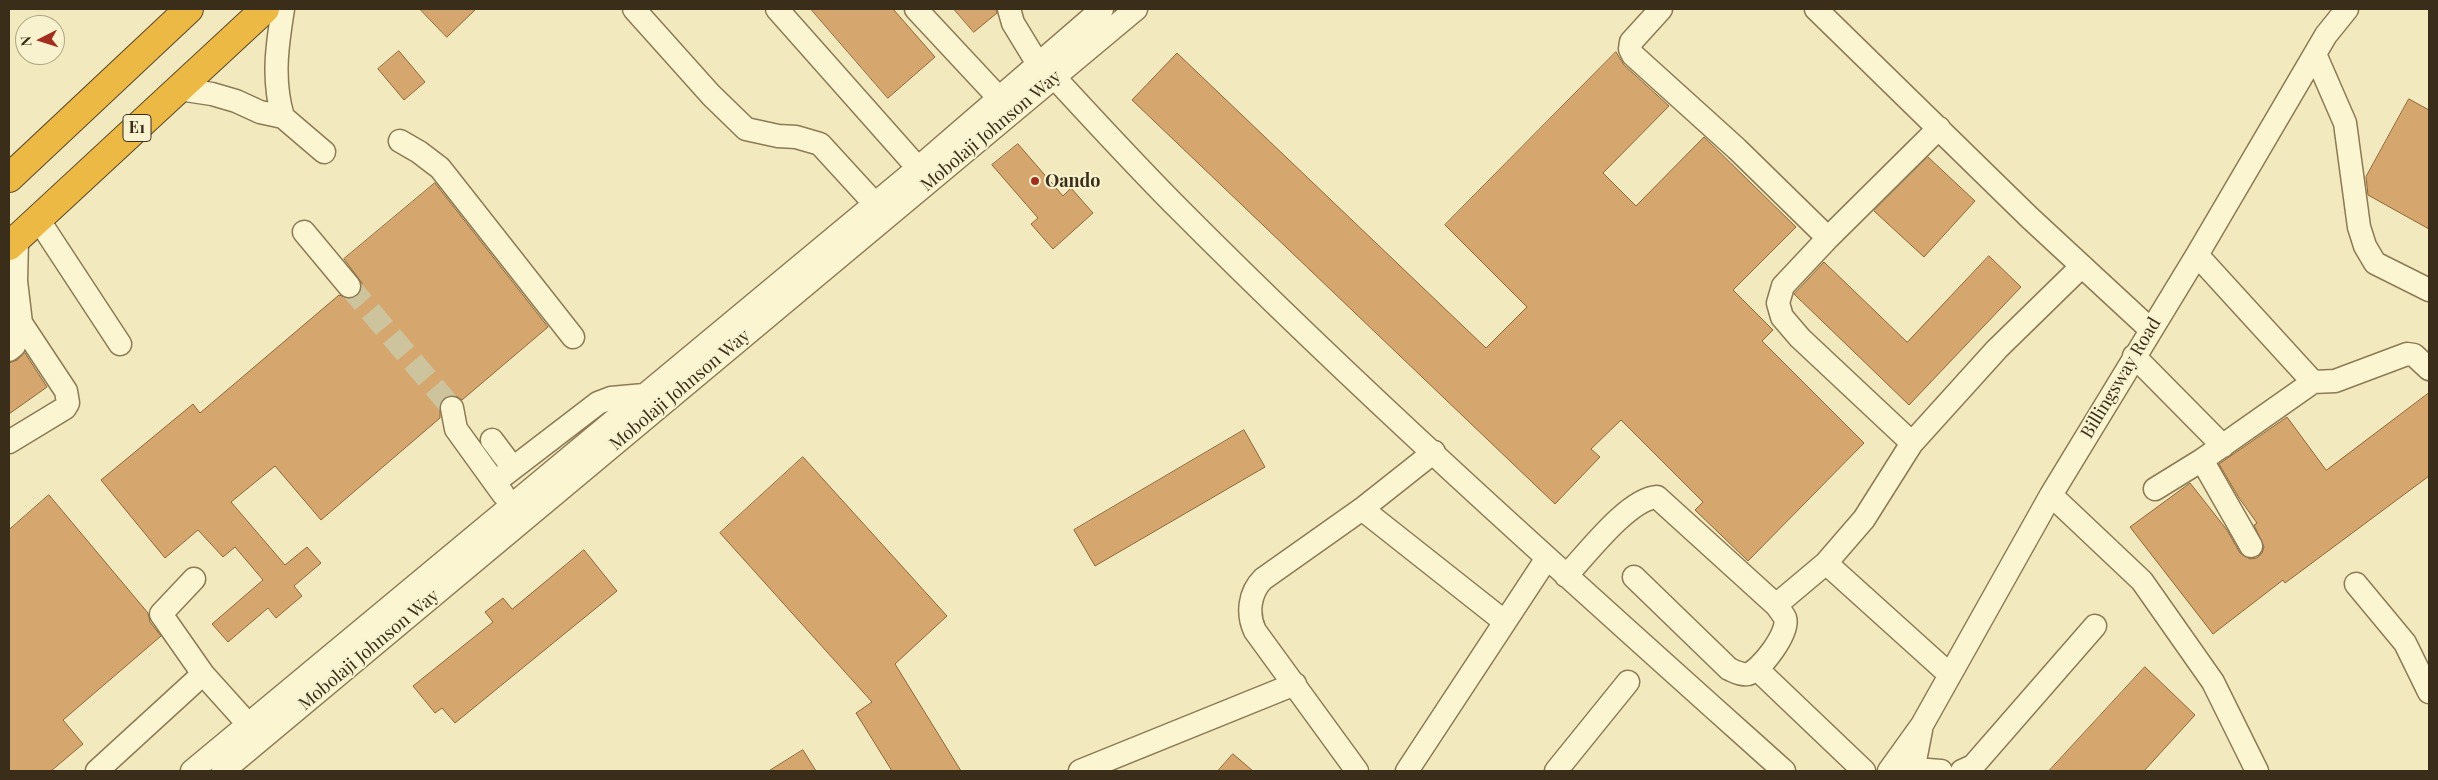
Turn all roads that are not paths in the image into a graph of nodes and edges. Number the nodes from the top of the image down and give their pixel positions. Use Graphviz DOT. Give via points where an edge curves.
graph roads {
  1 [pos="189,9"];
  2 [pos="265,9"];
  3 [pos="282,9"];
  4 [pos="634,9"];
  5 [pos="777,9"];
  6 [pos="916,9"];
  7 [pos="1009,9"];
  8 [pos="1102,9"];
  9 [pos="1136,9"];
  10 [pos="1661,9"];
  11 [pos="1816,9"];
  12 [pos="2333,9"];
  13 [pos="2346,9"];
  14 [pos="2320,45"];
  15 [pos="1046,71"];
  16 [pos="179,89"];
  17 [pos="999,98"];
  18 [pos="283,117"];
  19 [pos="1939,128"];
  20 [pos="400,141"];
  21 [pos="324,152"];
  22 [pos="918,168"];
  23 [pos="9,178"];
  24 [pos="875,204"];
  25 [pos="38,219"];
  26 [pos="304,232"];
  27 [pos="1828,238"];
  28 [pos="13,242"];
  29 [pos="2197,255"];
  30 [pos="2082,266"];
  31 [pos="349,286"];
  32 [pos="2429,290"];
  33 [pos="21,323"];
  34 [pos="2151,330"];
  35 [pos="573,338"];
  36 [pos="120,344"];
  37 [pos="9,350"];
  38 [pos="2134,356"];
  39 [pos="2429,368"];
  40 [pos="2314,382"];
  41 [pos="644,395"];
  42 [pos="452,408"];
  43 [pos="492,440"];
  44 [pos="9,442"];
  45 [pos="1912,443"];
  46 [pos="2223,446"];
  47 [pos="1434,452"];
  48 [pos="2202,460"];
  49 [pos="504,475"];
  50 [pos="2155,489"];
  51 [pos="2051,495"];
  52 [pos="511,505"];
  53 [pos="1362,509"];
  54 [pos="2251,546"];
  55 [pos="1547,558"];
  56 [pos="1826,563"];
  57 [pos="1566,576"];
  58 [pos="1634,577"];
  59 [pos="194,579"];
  60 [pos="2356,584"];
  61 [pos="1776,605"];
  62 [pos="1505,622"];
  63 [pos="2095,626"];
  64 [pos="1757,668"];
  65 [pos="203,674"];
  66 [pos="1949,674"];
  67 [pos="1628,682"];
  68 [pos="1295,684"];
  69 [pos="2429,692"];
  70 [pos="248,724"];
  71 [pos="1922,725"];
  72 [pos="1913,770"];
  73 [pos="97,771"];
  74 [pos="192,771"];
  75 [pos="223,771"];
  76 [pos="1080,771"];
  77 [pos="1357,771"];
  78 [pos="1408,771"];
  79 [pos="1556,771"];
  80 [pos="1784,771"];
  81 [pos="1864,771"];
  82 [pos="1889,771"];
  83 [pos="1941,771"];
  84 [pos="1962,771"];
  85 [pos="2257,771"];
  1 -- 23 [label="highway"];
  2 -- 16 [label="highway, E1"];
  3 -- 18 [label="street" via="275,62 277,96"];
  4 -- 24 [label="street" via="746,129 820,144"];
  5 -- 22 [label="street"];
  6 -- 17 [label="street"];
  7 -- 15 [label="street" via="1013,23"];
  8 -- 15 [label="street, Mobolaji Johnson Way"];
  9 -- 15 [label="street, Mobolaji Johnson Way"];
  10 -- 27 [label="street" via="1632,42 1630,49"];
  11 -- 19 [label="street"];
  12 -- 14 [label="street, Billingsway Road"];
  13 -- 14 [label="street, Billingsway Road"];
  14 -- 29 [label="street, Billingsway Road"];
  14 -- 32 [label="street" via="2344,123 2359,227 2365,246 2375,263"];
  15 -- 17 [label="street, Mobolaji Johnson Way"];
  15 -- 47 [label="street" via="1179,209"];
  15 -- 75 [label="street, Mobolaji Johnson Way"];
  16 -- 18 [label="street" via="212,94"];
  16 -- 25 [label="highway, E1"];
  17 -- 22 [label="street, Mobolaji Johnson Way"];
  18 -- 21 [label="street"];
  19 -- 27 [label="street"];
  19 -- 30 [label="street"];
  20 -- 35 [label="street" via="440,168"];
  22 -- 24 [label="street, Mobolaji Johnson Way"];
  24 -- 41 [label="street, Mobolaji Johnson Way"];
  25 -- 28 [label="highway, E1"];
  25 -- 36 [label="street"];
  26 -- 31 [label="street"];
  27 -- 45 [label="street" via="1783,286 1778,303 1782,317 1800,338"];
  28 -- 33 [label="street"];
  29 -- 34 [label="street, Billingsway Road"];
  29 -- 40 [label="street"];
  30 -- 34 [label="street"];
  30 -- 45 [label="street" via="1997,348"];
  33 -- 37 [label="street" via="14,346"];
  33 -- 44 [label="street" via="66,391 68,403 65,408"];
  34 -- 38 [label="street, Billingsway Road"];
  38 -- 46 [label="street"];
  38 -- 51 [label="street, Billingsway Road"];
  39 -- 40 [label="street" via="2414,354 2408,354 2335,381"];
  40 -- 46 [label="street"];
  41 -- 49 [label="street" via="598,402"];
  41 -- 52 [label="street, Mobolaji Johnson Way"];
  42 -- 49 [label="street" via="456,429"];
  43 -- 49 [label="street"];
  45 -- 56 [label="street" via="1864,518"];
  46 -- 48 [label="street"];
  47 -- 53 [label="street"];
  47 -- 55 [label="street"];
  48 -- 50 [label="street"];
  48 -- 54 [label="street"];
  49 -- 52 [label="street"];
  51 -- 66 [label="street, Billingsway Road"];
  51 -- 85 [label="street" via="2142,581 2213,682"];
  52 -- 70 [label="street, Mobolaji Johnson Way"];
  53 -- 62 [label="street"];
  53 -- 68 [label="street" via="1258,584 1250,605 1250,621"];
  55 -- 57 [label="street"];
  55 -- 62 [label="street"];
  56 -- 61 [label="street"];
  56 -- 66 [label="street"];
  57 -- 61 [label="street" via="1627,511 1648,497 1657,496"];
  57 -- 80 [label="street"];
  58 -- 64 [label="street" via="1729,669 1741,674"];
  59 -- 65 [label="street" via="161,614"];
  60 -- 69 [label="street" via="2405,643"];
  61 -- 64 [label="street" via="1786,619 1786,628 1782,638"];
  62 -- 78 [label="street"];
  63 -- 84 [label="street" via="1974,766"];
  64 -- 81 [label="street"];
  65 -- 70 [label="street"];
  65 -- 73 [label="street"];
  66 -- 71 [label="street, Billingsway Road"];
  67 -- 79 [label="street"];
  68 -- 76 [label="street"];
  68 -- 77 [label="street"];
  70 -- 74 [label="street, Mobolaji Johnson Way"];
  71 -- 72 [label="street, Billingsway Road"];
  71 -- 82 [label="street, Billingsway Road"];
  72 -- 83 [label="street"];
}
